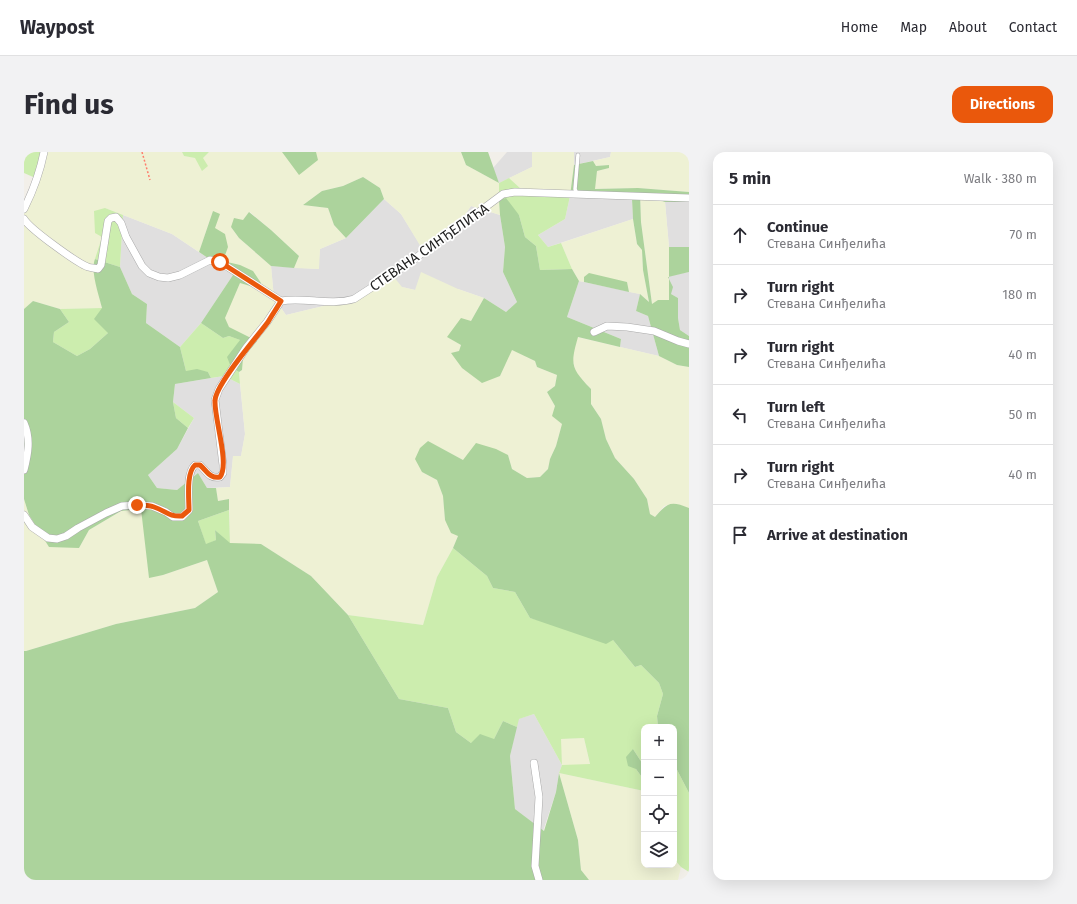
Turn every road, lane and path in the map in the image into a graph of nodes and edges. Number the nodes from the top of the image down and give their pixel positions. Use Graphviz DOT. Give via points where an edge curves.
graph roads {
  1 [pos="44,152"];
  2 [pos="142,152"];
  3 [pos="578,155"];
  4 [pos="150,180"];
  5 [pos="577,194"];
  6 [pos="689,198"];
  7 [pos="24,209"];
  8 [pos="24,219"];
  9 [pos="281,301"];
  10 [pos="594,332"];
  11 [pos="689,344"];
  12 [pos="24,423"];
  13 [pos="24,470"];
  14 [pos="24,515"];
  15 [pos="534,763"];
  16 [pos="539,880"];
  1 -- 7 [label="street" via="33,192"];
  2 -- 4 [label="path"];
  3 -- 5 [label="lane" via="575,189"];
  5 -- 6 [label="street, СТЕВАНА СИНЂЕЛИЋА"];
  5 -- 9 [label="street, СТЕВАНА СИНЂЕЛИЋА" via="503,194 468,220 452,228 412,262 354,299 327,302 292,299"];
  8 -- 9 [label="street" via="35,231 63,251 88,267 98,269 101,265 108,221 116,218 121,223 142,266 149,273 168,278 210,260 220,262"];
  9 -- 14 [label="street" via="219,389 215,400 223,473 216,478 209,476 200,465 192,467 189,476 189,510 182,516 173,517 152,506 122,506 58,539 48,538 32,527"];
  10 -- 11 [label="street" via="607,326 627,327 654,331"];
  12 -- 13 [label="street" via="28,431 29,452"];
  15 -- 16 [label="street" via="539,797 536,866"];
}
